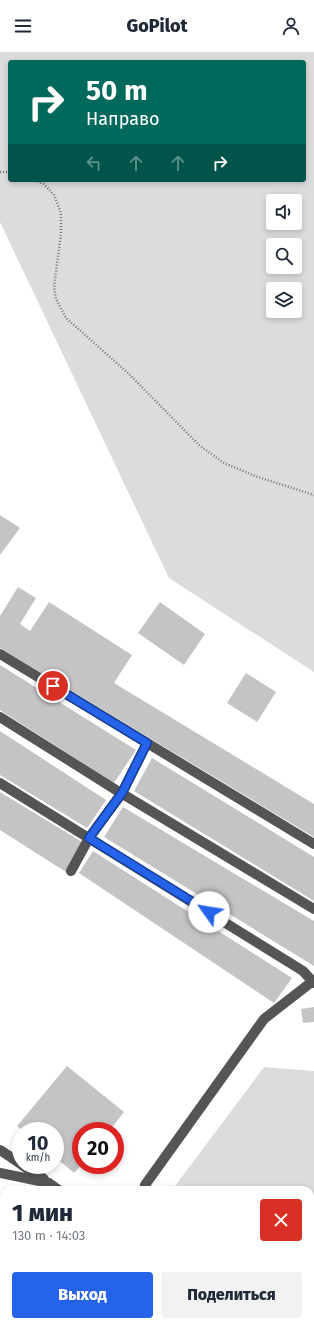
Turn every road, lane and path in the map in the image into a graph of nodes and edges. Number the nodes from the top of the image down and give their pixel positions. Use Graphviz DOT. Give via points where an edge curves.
graph roads {
  1 [pos="40,182"];
  2 [pos="314,494"];
  3 [pos="0,654"];
  4 [pos="0,717"];
  5 [pos="147,743"];
  6 [pos="0,783"];
  7 [pos="122,793"];
  8 [pos="89,838"];
  9 [pos="314,844"];
  10 [pos="71,871"];
  11 [pos="314,909"];
  12 [pos="314,982"];
  13 [pos="0,1150"];
  14 [pos="12,1158"];
  15 [pos="0,1173"];
  16 [pos="36,1174"];
  17 [pos="49,1183"];
  18 [pos="53,1186"];
  19 [pos="144,1186"];
  1 -- 2 [label="path" via="54,195 61,213 54,287 56,299 66,318 128,373 199,446 224,463 255,476"];
  3 -- 5 [label="lane"];
  4 -- 7 [label="lane"];
  5 -- 7 [label="lane"];
  5 -- 9 [label="lane"];
  6 -- 8 [label="lane"];
  7 -- 8 [label="lane"];
  7 -- 11 [label="lane"];
  8 -- 10 [label="lane"];
  8 -- 12 [label="lane" via="303,971"];
  12 -- 19 [label="lane" via="264,1019"];
  13 -- 14 [label="lane"];
  15 -- 17 [label="lane"];
  16 -- 17 [label="lane"];
  17 -- 18 [label="lane"];
}
